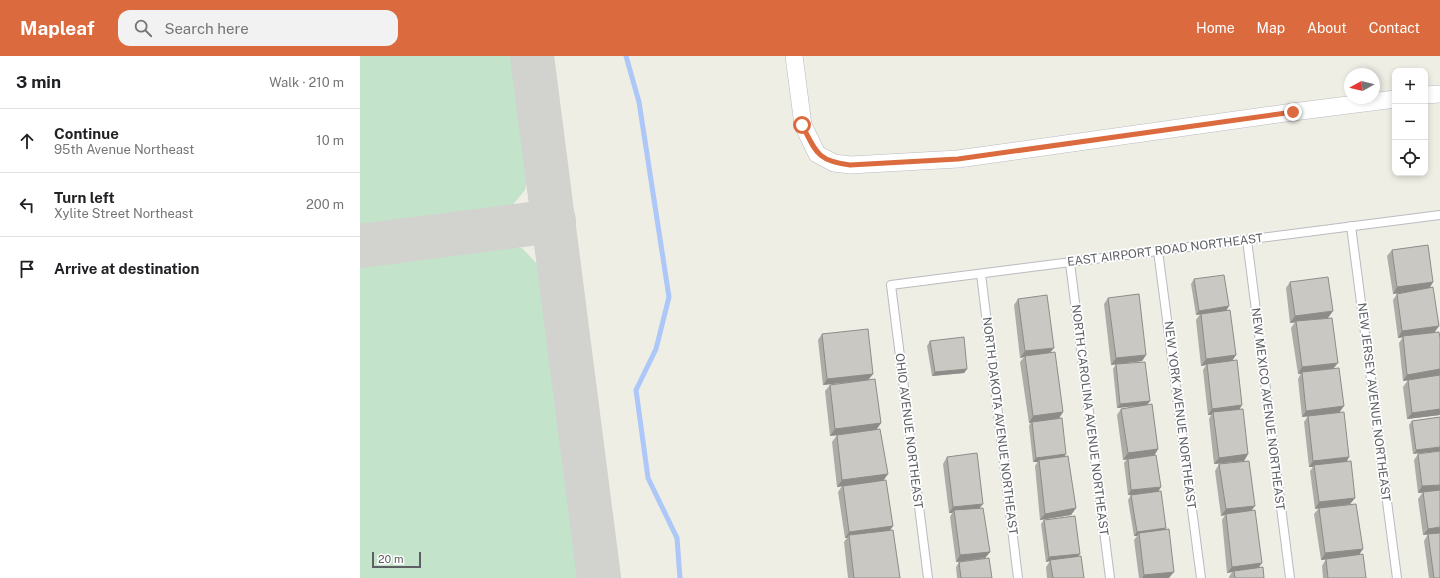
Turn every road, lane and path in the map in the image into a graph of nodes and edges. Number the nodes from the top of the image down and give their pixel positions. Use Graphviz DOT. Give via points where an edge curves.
graph roads {
  1 [pos="794,56"];
  2 [pos="1440,94"];
  3 [pos="1428,96"];
  4 [pos="1392,99"];
  5 [pos="1440,215"];
  6 [pos="1351,226"];
  7 [pos="1247,240"];
  8 [pos="1158,251"];
  9 [pos="1070,263"];
  10 [pos="981,274"];
  11 [pos="891,285"];
  12 [pos="928,578"];
  13 [pos="1018,578"];
  14 [pos="1110,578"];
  15 [pos="1201,578"];
  16 [pos="1290,578"];
  17 [pos="1397,578"];
  1 -- 4 [label="street" via="802,125 817,154 834,163 850,165 958,159"];
  2 -- 3 [label="street"];
  5 -- 6 [label="lane, EAST AIRPORT ROAD NORTHEAST"];
  6 -- 7 [label="lane, EAST AIRPORT ROAD NORTHEAST"];
  6 -- 17 [label="lane, NEW JERSEY AVENUE NORTHEAST"];
  7 -- 8 [label="lane, EAST AIRPORT ROAD NORTHEAST"];
  7 -- 16 [label="lane, NEW MEXICO AVENUE NORTHEAST"];
  8 -- 9 [label="lane, EAST AIRPORT ROAD NORTHEAST"];
  8 -- 15 [label="lane, NEW YORK AVENUE NORTHEAST"];
  9 -- 10 [label="lane, EAST AIRPORT ROAD NORTHEAST"];
  9 -- 14 [label="lane, NORTH CAROLINA AVENUE NORTHEAST"];
  10 -- 11 [label="lane, EAST AIRPORT ROAD NORTHEAST"];
  10 -- 13 [label="lane, NORTH DAKOTA AVENUE NORTHEAST"];
  11 -- 12 [label="lane, OHIO AVENUE NORTHEAST"];
}
